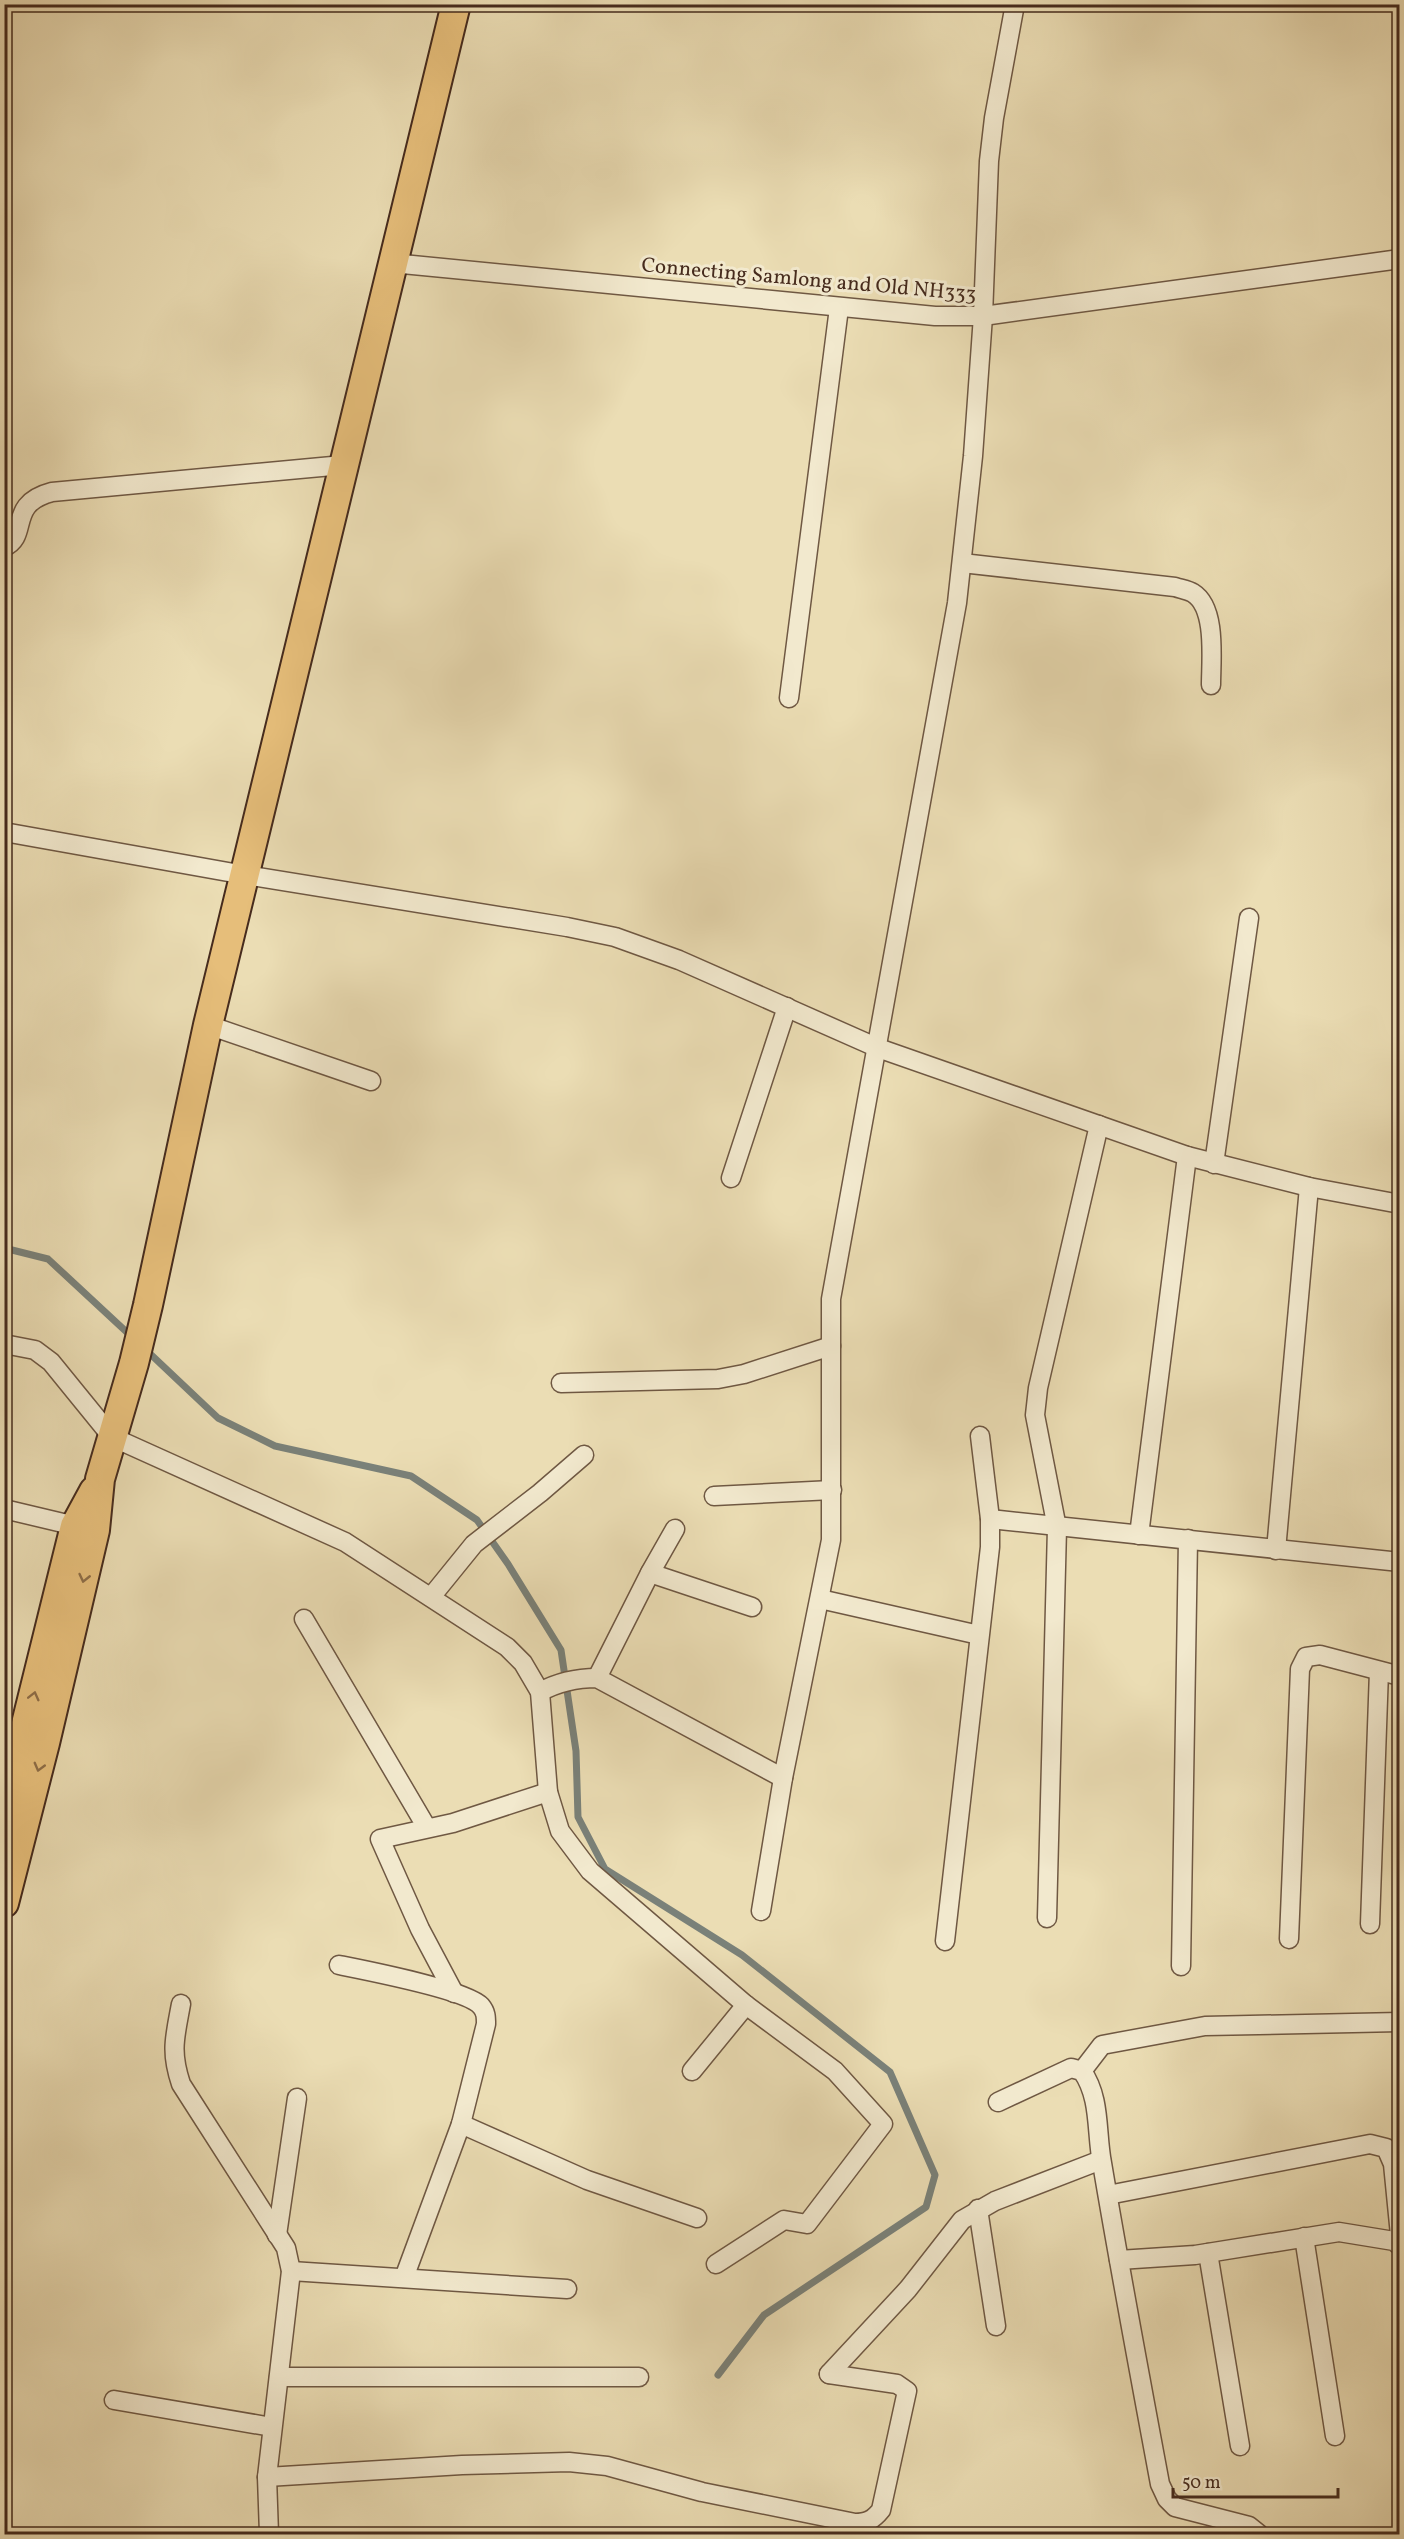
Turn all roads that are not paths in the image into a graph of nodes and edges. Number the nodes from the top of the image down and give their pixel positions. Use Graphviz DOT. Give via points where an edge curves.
graph roads {
  1 [pos="456,4"];
  2 [pos="1015,4"];
  3 [pos="1400,259"];
  4 [pos="392,263"];
  5 [pos="839,308"];
  6 [pos="983,316"];
  7 [pos="343,465"];
  8 [pos="4,547"];
  9 [pos="962,563"];
  10 [pos="1211,685"];
  11 [pos="789,698"];
  12 [pos="4,832"];
  13 [pos="245,875"];
  14 [pos="1249,918"];
  15 [pos="787,1007"];
  16 [pos="208,1025"];
  17 [pos="878,1048"];
  18 [pos="371,1081"];
  19 [pos="1099,1125"];
  20 [pos="1187,1156"];
  21 [pos="1214,1164"];
  22 [pos="731,1178"];
  23 [pos="1309,1187"];
  24 [pos="1399,1201"];
  25 [pos="4,1344"];
  26 [pos="831,1346"];
  27 [pos="561,1383"];
  28 [pos="980,1436"];
  29 [pos="112,1437"];
  30 [pos="584,1455"];
  31 [pos="832,1490"];
  32 [pos="714,1496"];
  33 [pos="4,1509"];
  34 [pos="990,1519"];
  35 [pos="85,1528"];
  36 [pos="1057,1528"];
  37 [pos="675,1529"];
  38 [pos="1139,1535"];
  39 [pos="1188,1539"];
  40 [pos="1276,1550"];
  41 [pos="1400,1562"];
  42 [pos="650,1573"];
  43 [pos="431,1597"];
  44 [pos="819,1599"];
  45 [pos="752,1607"];
  46 [pos="304,1619"];
  47 [pos="979,1635"];
  48 [pos="1379,1671"];
  49 [pos="1400,1676"];
  50 [pos="590,1678"];
  51 [pos="540,1692"];
  52 [pos="783,1778"];
  53 [pos="548,1792"];
  54 [pos="4,1814"];
  55 [pos="427,1828"];
  56 [pos="4,1903"];
  57 [pos="761,1911"];
  58 [pos="1047,1918"];
  59 [pos="1370,1924"];
  60 [pos="1289,1939"];
  61 [pos="945,1941"];
  62 [pos="339,1965"];
  63 [pos="1181,1966"];
  64 [pos="454,1993"];
  65 [pos="181,2004"];
  66 [pos="746,2005"];
  67 [pos="1400,2022"];
  68 [pos="692,2071"];
  69 [pos="1082,2071"];
  70 [pos="297,2098"];
  71 [pos="998,2102"];
  72 [pos="461,2124"];
  73 [pos="1101,2160"];
  74 [pos="1108,2195"];
  75 [pos="978,2209"];
  76 [pos="697,2218"];
  77 [pos="277,2235"];
  78 [pos="1400,2235"];
  79 [pos="1304,2237"];
  80 [pos="1400,2246"];
  81 [pos="1208,2253"];
  82 [pos="1119,2260"];
  83 [pos="716,2264"];
  84 [pos="291,2271"];
  85 [pos="404,2278"];
  86 [pos="567,2289"];
  87 [pos="996,2326"];
  88 [pos="639,2377"];
  89 [pos="279,2378"];
  90 [pos="114,2400"];
  91 [pos="272,2427"];
  92 [pos="1335,2436"];
  93 [pos="1239,2446"];
  94 [pos="267,2477"];
  95 [pos="864,2529"];
  96 [pos="269,2535"];
  97 [pos="1259,2535"];
  1 -- 4 [label="main road"];
  2 -- 6 [label="street" via="989,161"];
  3 -- 6 [label="street, Connecting Samlong and Old NH333"];
  4 -- 5 [label="street, Connecting Samlong and Old NH333"];
  4 -- 7 [label="main road"];
  5 -- 6 [label="street, Connecting Samlong and Old NH333"];
  5 -- 11 [label="street"];
  6 -- 9 [label="street"];
  7 -- 8 [label="street" via="52,492 38,496 25,507 16,536"];
  7 -- 13 [label="main road"];
  9 -- 10 [label="street" via="1175,587 1194,594 1209,617"];
  9 -- 17 [label="street"];
  12 -- 13 [label="street"];
  13 -- 15 [label="street" via="615,937"];
  13 -- 16 [label="main road"];
  14 -- 21 [label="street"];
  15 -- 17 [label="street"];
  15 -- 22 [label="street"];
  16 -- 18 [label="street"];
  16 -- 29 [label="main road" via="148,1305"];
  17 -- 19 [label="street"];
  17 -- 26 [label="street" via="831,1299"];
  19 -- 20 [label="street"];
  19 -- 36 [label="street" via="1035,1415"];
  20 -- 21 [label="street"];
  20 -- 38 [label="street"];
  21 -- 23 [label="street"];
  23 -- 24 [label="street"];
  23 -- 40 [label="street"];
  25 -- 29 [label="street" via="35,1350 51,1362"];
  26 -- 27 [label="street" via="718,1379"];
  26 -- 31 [label="street"];
  28 -- 34 [label="street"];
  29 -- 35 [label="main road"];
  29 -- 43 [label="street" via="345,1542"];
  30 -- 43 [label="street" via="474,1544"];
  31 -- 32 [label="street"];
  31 -- 44 [label="street" via="831,1540"];
  33 -- 35 [label="street"];
  34 -- 36 [label="street"];
  34 -- 47 [label="street"];
  54 -- 35 [label="main road, one-way"];
  35 -- 56 [label="main road, one-way" via="48,1732"];
  36 -- 38 [label="street"];
  36 -- 58 [label="street"];
  37 -- 42 [label="street"];
  38 -- 39 [label="street"];
  39 -- 40 [label="street"];
  39 -- 63 [label="street"];
  40 -- 41 [label="street"];
  42 -- 45 [label="street"];
  42 -- 50 [label="street"];
  43 -- 51 [label="street" via="507,1647 523,1663"];
  44 -- 47 [label="street"];
  44 -- 52 [label="street"];
  46 -- 55 [label="street"];
  47 -- 61 [label="street"];
  48 -- 49 [label="street"];
  48 -- 59 [label="street"];
  48 -- 60 [label="street" via="1320,1655 1306,1657 1300,1668"];
  50 -- 51 [label="street" via="557,1683"];
  50 -- 52 [label="street"];
  51 -- 53 [label="street"];
  52 -- 57 [label="street"];
  53 -- 55 [label="street"];
  53 -- 66 [label="street" via="560,1831 590,1871"];
  55 -- 64 [label="street" via="380,1839"];
  62 -- 64 [label="street"];
  64 -- 72 [label="street" via="480,2004 486,2013"];
  65 -- 77 [label="street" via="173,2050 181,2084"];
  66 -- 68 [label="street"];
  66 -- 83 [label="street" via="835,2071 883,2124 807,2224 784,2220"];
  67 -- 69 [label="street" via="1205,2026 1102,2045"];
  69 -- 71 [label="street" via="1071,2068"];
  69 -- 73 [label="street" via="1095,2094"];
  70 -- 77 [label="street"];
  72 -- 76 [label="street" via="587,2180"];
  72 -- 85 [label="street"];
  73 -- 74 [label="street"];
  73 -- 75 [label="street"];
  74 -- 78 [label="street" via="1370,2144 1386,2148 1393,2164"];
  74 -- 82 [label="street"];
  75 -- 87 [label="street"];
  75 -- 95 [label="street" via="962,2220 908,2289 829,2374 897,2384 906,2391 880,2510"];
  77 -- 84 [label="street" via="286,2248"];
  79 -- 80 [label="street" via="1339,2232 1394,2241"];
  79 -- 81 [label="street"];
  79 -- 92 [label="street"];
  81 -- 82 [label="street"];
  81 -- 93 [label="street"];
  82 -- 97 [label="street" via="1160,2484 1167,2499 1175,2507 1249,2526"];
  84 -- 85 [label="street"];
  84 -- 89 [label="street"];
  85 -- 86 [label="street"];
  88 -- 89 [label="street"];
  89 -- 91 [label="street"];
  90 -- 91 [label="street"];
  91 -- 94 [label="street"];
  94 -- 95 [label="street" via="569,2462 607,2466 702,2492 855,2523"];
  94 -- 96 [label="street"];
}
